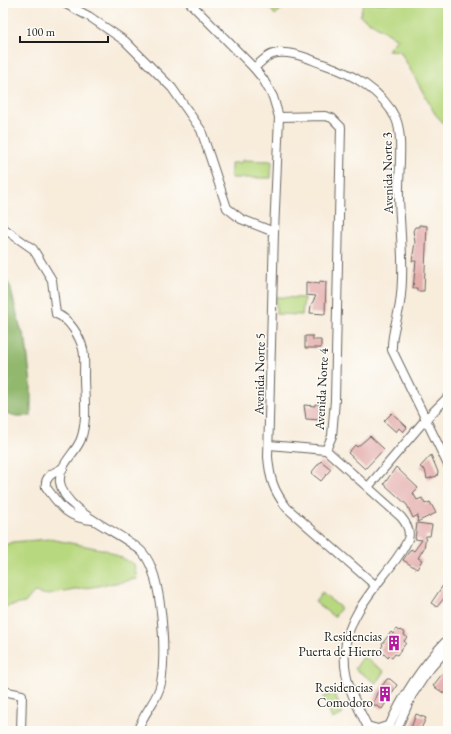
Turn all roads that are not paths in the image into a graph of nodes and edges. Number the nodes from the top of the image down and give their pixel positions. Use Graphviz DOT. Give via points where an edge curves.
graph roads {
  1 [pos="64,3"];
  2 [pos="190,3"];
  3 [pos="254,68"];
  4 [pos="279,117"];
  5 [pos="3,228"];
  6 [pos="274,232"];
  7 [pos="448,397"];
  8 [pos="426,420"];
  9 [pos="269,445"];
  10 [pos="326,450"];
  11 [pos="448,465"];
  12 [pos="63,468"];
  13 [pos="368,487"];
  14 [pos="92,520"];
  15 [pos="376,586"];
  16 [pos="448,639"];
  17 [pos="448,648"];
  18 [pos="3,691"];
  19 [pos="368,729"];
  20 [pos="391,729"];
  21 [pos="22,731"];
  22 [pos="138,731"];
  1 -- 6 [label="street" via="125,41 172,88 201,130 227,208 241,219"];
  2 -- 3 [label="street"];
  3 -- 4 [label="street" via="270,92"];
  3 -- 8 [label="street, Avenida Norte 3" via="266,58 280,53 337,68 373,91 395,119 400,141 398,197 401,261 400,303 392,350"];
  4 -- 6 [label="street, Avenida Norte 5"];
  4 -- 10 [label="street, Avenida Norte 4" via="325,116 337,122 342,134 335,400 332,436"];
  5 -- 12 [label="street" via="33,249 52,280 56,314 70,325 83,349 85,426 81,441"];
  6 -- 9 [label="street, Avenida Norte 5"];
  7 -- 8 [label="street"];
  8 -- 11 [label="street, Avenida Norte 3"];
  8 -- 13 [label="street"];
  9 -- 10 [label="street"];
  9 -- 15 [label="street, Avenida Norte 5" via="270,479 278,497 295,517"];
  10 -- 13 [label="street"];
  12 -- 14 [label="street" via="60,484 67,496"];
  12 -- 14 [label="street" via="47,479 46,487 60,507 69,514 78,519"];
  13 -- 15 [label="street" via="405,521 409,532 408,539 396,559"];
  14 -- 22 [label="street" via="131,542 143,553 154,570 161,605 163,670 158,694 140,723"];
  15 -- 19 [label="street" via="350,627 345,650 348,683"];
  16 -- 20 [label="street" via="430,658 402,699"];
  17 -- 20 [label="street" via="428,671"];
  18 -- 21 [label="street" via="22,695"];
  19 -- 20 [label="street"];
}
